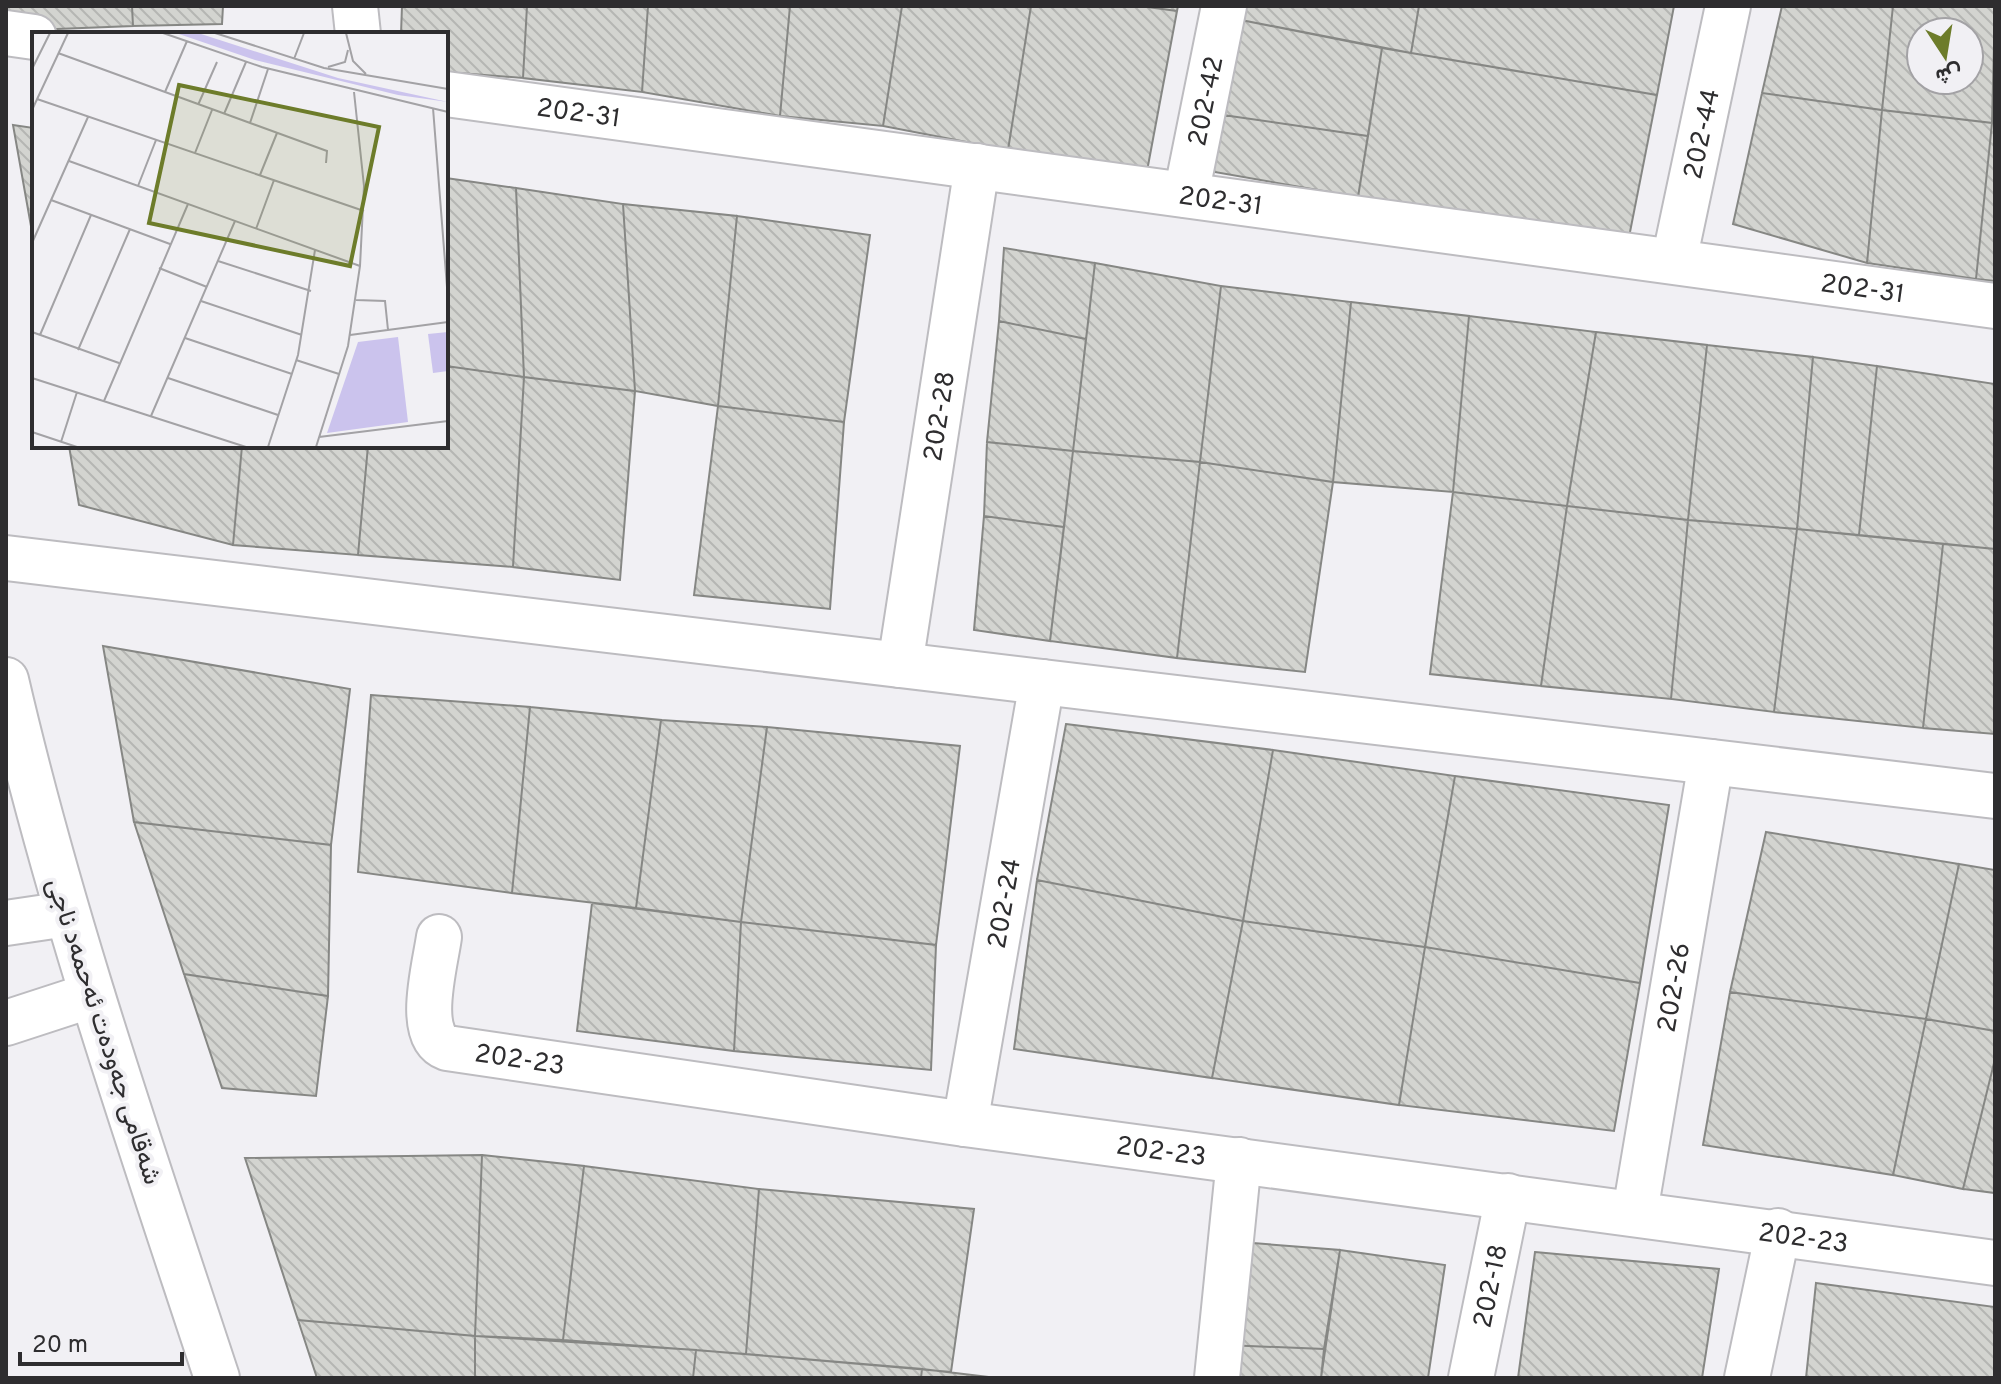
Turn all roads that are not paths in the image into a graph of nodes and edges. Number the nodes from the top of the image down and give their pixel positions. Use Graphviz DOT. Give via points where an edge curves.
graph roads {
  1 [pos="355,6"];
  2 [pos="1224,6"];
  3 [pos="1728,6"];
  4 [pos="358,32"];
  5 [pos="6,33"];
  6 [pos="32,37"];
  7 [pos="448,94"];
  8 [pos="977,166"];
  9 [pos="1186,195"];
  10 [pos="1674,261"];
  11 [pos="1995,306"];
  12 [pos="6,558"];
  13 [pos="900,665"];
  14 [pos="6,680"];
  15 [pos="1042,682"];
  16 [pos="1711,762"];
  17 [pos="1995,796"];
  18 [pos="67,914"];
  19 [pos="6,923"];
  20 [pos="439,937"];
  21 [pos="92,995"];
  22 [pos="6,1023"];
  23 [pos="965,1124"];
  24 [pos="1239,1160"];
  25 [pos="1508,1196"];
  26 [pos="1635,1212"];
  27 [pos="1778,1231"];
  28 [pos="1995,1263"];
  29 [pos="217,1378"];
  30 [pos="1217,1378"];
  31 [pos="1471,1378"];
  32 [pos="1747,1378"];
  1 -- 4 [label="street"];
  2 -- 9 [label="street, 202-42"];
  3 -- 10 [label="street, 202-44"];
  5 -- 6 [label="street"];
  7 -- 8 [label="street, 202-31"];
  8 -- 9 [label="street, 202-31"];
  8 -- 13 [label="street, 202-28"];
  9 -- 10 [label="street, 202-31"];
  10 -- 11 [label="street, 202-31"];
  12 -- 13 [label="street"];
  13 -- 15 [label="street"];
  14 -- 18 [label="street, شەقامی جەودەت ئەحمەد ناجی"];
  15 -- 16 [label="street"];
  15 -- 23 [label="street, 202-24"];
  16 -- 17 [label="street"];
  16 -- 26 [label="street, 202-26"];
  18 -- 19 [label="street"];
  18 -- 21 [label="street, شەقامی جەودەت ئەحمەد ناجی"];
  20 -- 23 [label="street, 202-23" via="429,1030 438,1045"];
  21 -- 22 [label="street"];
  21 -- 29 [label="street, شەقامی جەودەت ئەحمەد ناجی"];
  23 -- 24 [label="street, 202-23"];
  24 -- 25 [label="street, 202-23"];
  24 -- 30 [label="street"];
  25 -- 26 [label="street, 202-23"];
  25 -- 31 [label="street, 202-18"];
  26 -- 27 [label="street, 202-23"];
  27 -- 28 [label="street, 202-23"];
  27 -- 32 [label="street"];
}
